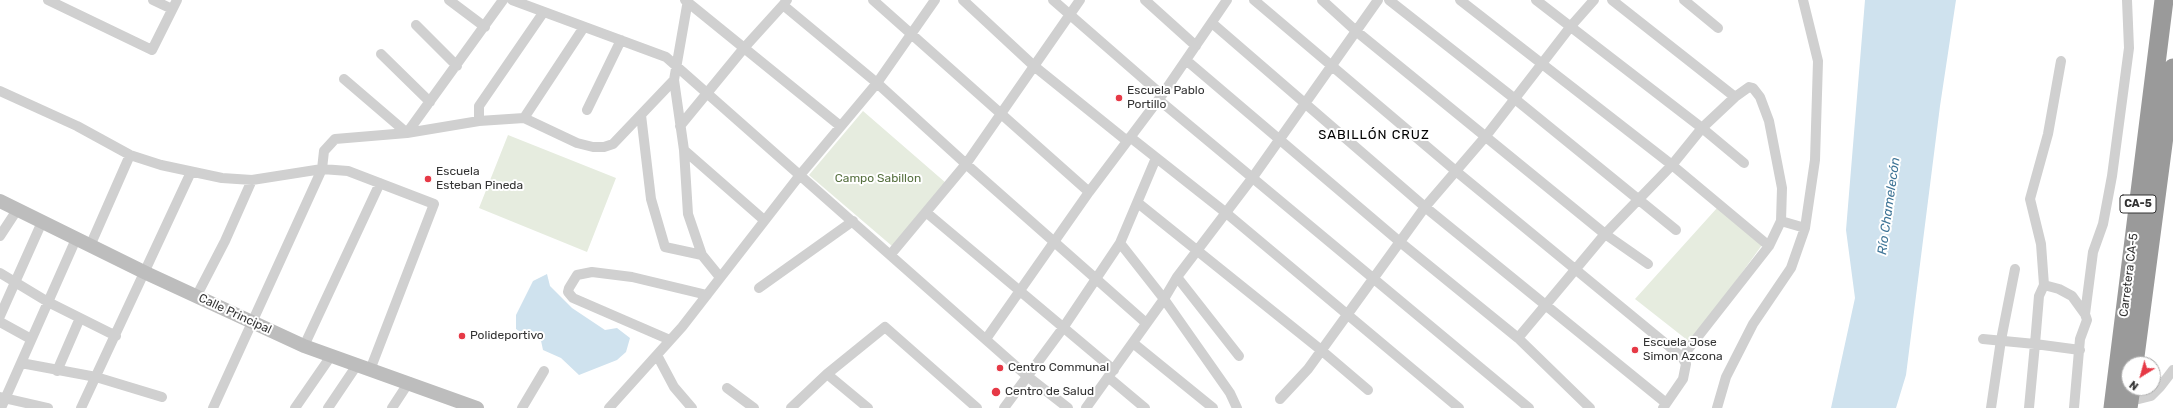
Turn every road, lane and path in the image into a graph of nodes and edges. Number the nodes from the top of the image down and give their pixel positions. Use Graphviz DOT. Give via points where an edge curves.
graph roads {
  1 [pos="48,0"];
  2 [pos="153,0"];
  3 [pos="177,0"];
  4 [pos="448,0"];
  5 [pos="503,0"];
  6 [pos="512,0"];
  7 [pos="873,0"];
  8 [pos="935,0"];
  9 [pos="963,0"];
  10 [pos="1052,0"];
  11 [pos="1080,0"];
  12 [pos="1145,0"];
  13 [pos="1227,0"];
  14 [pos="1254,0"];
  15 [pos="1322,0"];
  16 [pos="1378,0"];
  17 [pos="1389,0"];
  18 [pos="1460,0"];
  19 [pos="1536,0"];
  20 [pos="1594,0"];
  21 [pos="1612,0"];
  22 [pos="1684,0"];
  23 [pos="1803,0"];
  24 [pos="2127,0"];
  25 [pos="2164,0"];
  26 [pos="687,1"];
  27 [pos="785,2"];
  28 [pos="172,10"];
  29 [pos="543,12"];
  30 [pos="1070,15"];
  31 [pos="1212,23"];
  32 [pos="416,25"];
  33 [pos="1571,26"];
  34 [pos="485,27"];
  35 [pos="584,27"];
  36 [pos="1718,28"];
  37 [pos="1356,31"];
  38 [pos="911,33"];
  39 [pos="621,40"];
  40 [pos="1196,46"];
  41 [pos="744,48"];
  42 [pos="381,54"];
  43 [pos="1186,60"];
  44 [pos="2061,61"];
  45 [pos="1541,64"];
  46 [pos="457,66"];
  47 [pos="676,66"];
  48 [pos="1034,66"];
  49 [pos="1331,66"];
  50 [pos="2173,68"];
  51 [pos="344,79"];
  52 [pos="674,80"];
  53 [pos="877,82"];
  54 [pos="0,90"];
  55 [pos="708,94"];
  56 [pos="1160,97"];
  57 [pos="1735,97"];
  58 [pos="1515,99"];
  59 [pos="430,102"];
  60 [pos="1305,102"];
  61 [pos="586,110"];
  62 [pos="1001,113"];
  63 [pos="641,116"];
  64 [pos="524,118"];
  65 [pos="479,121"];
  66 [pos="680,126"];
  67 [pos="839,126"];
  68 [pos="1702,128"];
  69 [pos="407,133"];
  70 [pos="1486,136"];
  71 [pos="1279,138"];
  72 [pos="1128,139"];
  73 [pos="684,150"];
  74 [pos="130,155"];
  75 [pos="1156,158"];
  76 [pos="1744,162"];
  77 [pos="966,164"];
  78 [pos="1672,165"];
  79 [pos="322,169"];
  80 [pos="192,172"];
  81 [pos="1456,172"];
  82 [pos="800,175"];
  83 [pos="1252,177"];
  84 [pos="252,180"];
  85 [pos="380,183"];
  86 [pos="1089,192"];
  87 [pos="1639,199"];
  88 [pos="0,202"];
  89 [pos="1138,203"];
  90 [pos="1425,206"];
  91 [pos="16,210"];
  92 [pos="927,212"];
  93 [pos="1225,212"];
  94 [pos="764,220"];
  95 [pos="853,221"];
  96 [pos="1781,221"];
  97 [pos="42,222"];
  98 [pos="1805,228"];
  99 [pos="1676,230"];
  100 [pos="1605,234"];
  101 [pos="0,236"];
  102 [pos="76,239"];
  103 [pos="1400,242"];
  104 [pos="1054,243"];
  105 [pos="1120,243"];
  106 [pos="90,246"];
  107 [pos="1769,246"];
  108 [pos="1198,250"];
  109 [pos="891,254"];
  110 [pos="702,255"];
  111 [pos="1648,264"];
  112 [pos="2015,269"];
  113 [pos="1574,270"];
  114 [pos="0,273"];
  115 [pos="146,273"];
  116 [pos="719,276"];
  117 [pos="1096,277"];
  118 [pos="1177,277"];
  119 [pos="1373,278"];
  120 [pos="15,282"];
  121 [pos="2044,285"];
  122 [pos="759,288"];
  123 [pos="1020,292"];
  124 [pos="707,295"];
  125 [pos="196,297"];
  126 [pos="1164,299"];
  127 [pos="48,302"];
  128 [pos="1545,306"];
  129 [pos="1348,313"];
  130 [pos="2085,314"];
  131 [pos="0,316"];
  132 [pos="80,318"];
  133 [pos="0,322"];
  134 [pos="251,322"];
  135 [pos="1146,323"];
  136 [pos="1063,328"];
  137 [pos="116,336"];
  138 [pos="1518,338"];
  139 [pos="32,339"];
  140 [pos="986,339"];
  141 [pos="1982,339"];
  142 [pos="670,340"];
  143 [pos="2001,340"];
  144 [pos="1133,344"];
  145 [pos="2035,344"];
  146 [pos="304,346"];
  147 [pos="1322,350"];
  148 [pos="2080,350"];
  149 [pos="657,355"];
  150 [pos="331,356"];
  151 [pos="1239,356"];
  152 [pos="2135,356"];
  153 [pos="1682,357"];
  154 [pos="20,363"];
  155 [pos="364,368"];
  156 [pos="2173,370"];
  157 [pos="58,371"];
  158 [pos="544,371"];
  159 [pos="828,374"];
  160 [pos="1111,374"];
  161 [pos="1027,376"];
  162 [pos="96,377"];
  163 [pos="410,382"];
  164 [pos="726,388"];
  165 [pos="1368,390"];
  166 [pos="162,397"];
  167 [pos="2130,397"];
  168 [pos="1280,399"];
  169 [pos="2,401"];
  170 [pos="1664,406"];
  171 [pos="687,407"];
  172 [pos="48,408"];
  173 [pos="81,408"];
  174 [pos="213,408"];
  175 [pos="295,408"];
  176 [pos="328,408"];
  177 [pos="392,408"];
  178 [pos="477,408"];
  179 [pos="522,408"];
  180 [pos="609,408"];
  181 [pos="754,408"];
  182 [pos="791,408"];
  183 [pos="868,408"];
  184 [pos="977,408"];
  185 [pos="1004,408"];
  186 [pos="1068,408"];
  187 [pos="1086,408"];
  188 [pos="1145,408"];
  189 [pos="1213,408"];
  190 [pos="1238,408"];
  191 [pos="1460,408"];
  192 [pos="1529,408"];
  193 [pos="1590,408"];
  194 [pos="1717,408"];
  195 [pos="1991,408"];
  196 [pos="2029,408"];
  197 [pos="2074,408"];
  198 [pos="2113,408"];
  1 -- 28 [label="street" via="152,50"];
  2 -- 28 [label="street"];
  3 -- 28 [label="street"];
  4 -- 34 [label="street"];
  5 -- 34 [label="street"];
  6 -- 29 [label="street"];
  7 -- 38 [label="street"];
  8 -- 38 [label="street"];
  9 -- 48 [label="street"];
  10 -- 30 [label="street"];
  11 -- 30 [label="street"];
  12 -- 40 [label="street"];
  13 -- 31 [label="street"];
  14 -- 49 [label="street"];
  15 -- 37 [label="street"];
  16 -- 37 [label="street"];
  17 -- 58 [label="street"];
  18 -- 45 [label="street"];
  19 -- 33 [label="street"];
  20 -- 33 [label="street"];
  21 -- 57 [label="street"];
  22 -- 36 [label="street"];
  23 -- 98 [label="street" via="1818,61 1815,160"];
  24 -- 130 [label="street" via="2129,48 2116,146 2103,224 2093,252"];
  25 -- 198 [label="highway, Carretera CA-5 / CA-5"];
  26 -- 41 [label="street"];
  26 -- 47 [label="street"];
  27 -- 41 [label="street"];
  27 -- 53 [label="street"];
  29 -- 35 [label="street"];
  29 -- 65 [label="street" via="479,106"];
  30 -- 48 [label="street"];
  30 -- 56 [label="street"];
  31 -- 40 [label="street"];
  31 -- 60 [label="street"];
  32 -- 46 [label="street"];
  33 -- 45 [label="street"];
  33 -- 68 [label="street"];
  34 -- 46 [label="street"];
  35 -- 39 [label="street"];
  35 -- 64 [label="street"];
  37 -- 49 [label="street"];
  37 -- 70 [label="street"];
  38 -- 53 [label="street"];
  38 -- 62 [label="street"];
  39 -- 47 [label="street" via="666,57"];
  39 -- 61 [label="street"];
  40 -- 43 [label="street"];
  41 -- 55 [label="street"];
  41 -- 67 [label="street"];
  42 -- 59 [label="street"];
  43 -- 56 [label="street"];
  43 -- 71 [label="street"];
  44 -- 121 [label="street" via="2048,134 2030,199 2041,244"];
  45 -- 58 [label="street"];
  45 -- 78 [label="street"];
  46 -- 59 [label="street"];
  47 -- 52 [label="street"];
  47 -- 55 [label="street"];
  48 -- 62 [label="street"];
  48 -- 72 [label="street"];
  49 -- 60 [label="street"];
  49 -- 81 [label="street"];
  50 -- 152 [label="highway, Carretera CA-5 / CA-5"];
  51 -- 69 [label="street"];
  52 -- 63 [label="street"];
  52 -- 66 [label="street"];
  53 -- 67 [label="street"];
  53 -- 77 [label="street"];
  54 -- 74 [label="street" via="77,126"];
  55 -- 66 [label="street"];
  55 -- 82 [label="street"];
  56 -- 72 [label="street"];
  56 -- 83 [label="street"];
  57 -- 68 [label="street"];
  57 -- 96 [label="street" via="1745,88 1753,88 1760,97 1770,121 1782,188"];
  58 -- 70 [label="street"];
  58 -- 87 [label="street"];
  59 -- 69 [label="street"];
  60 -- 71 [label="street"];
  60 -- 90 [label="street"];
  62 -- 77 [label="street"];
  62 -- 86 [label="street"];
  63 -- 64 [label="street" via="613,144 604,147 593,147 577,142"];
  63 -- 110 [label="street" via="651,199 664,247"];
  64 -- 65 [label="street"];
  65 -- 69 [label="street"];
  66 -- 73 [label="street"];
  67 -- 82 [label="street"];
  68 -- 76 [label="street"];
  68 -- 78 [label="street"];
  69 -- 79 [label="street" via="334,139 324,151"];
  70 -- 81 [label="street"];
  70 -- 100 [label="street"];
  71 -- 83 [label="street"];
  71 -- 103 [label="street"];
  72 -- 75 [label="street"];
  72 -- 86 [label="street"];
  73 -- 94 [label="street"];
  73 -- 110 [label="street" via="688,214"];
  74 -- 80 [label="street"];
  74 -- 106 [label="street"];
  75 -- 89 [label="street"];
  75 -- 93 [label="street"];
  77 -- 92 [label="street"];
  77 -- 104 [label="street"];
  78 -- 87 [label="street"];
  78 -- 107 [label="street"];
  79 -- 84 [label="street"];
  79 -- 85 [label="street" via="348,171"];
  79 -- 134 [label="street"];
  80 -- 84 [label="street"];
  80 -- 115 [label="street"];
  81 -- 90 [label="street"];
  81 -- 113 [label="street"];
  82 -- 94 [label="street"];
  82 -- 95 [label="street"];
  83 -- 93 [label="street"];
  83 -- 119 [label="street"];
  84 -- 125 [label="street"];
  85 -- 146 [label="street"];
  85 -- 155 [label="street" via="434,204"];
  86 -- 104 [label="street"];
  87 -- 99 [label="street"];
  87 -- 100 [label="street"];
  88 -- 91 [label="street, Calle Principal"];
  89 -- 105 [label="street"];
  89 -- 108 [label="street"];
  90 -- 103 [label="street"];
  90 -- 128 [label="street"];
  91 -- 97 [label="street, Calle Principal"];
  91 -- 101 [label="street"];
  92 -- 109 [label="street"];
  92 -- 123 [label="street"];
  93 -- 108 [label="street"];
  93 -- 129 [label="street"];
  94 -- 116 [label="street"];
  95 -- 109 [label="street"];
  95 -- 122 [label="street"];
  96 -- 98 [label="street"];
  96 -- 107 [label="street"];
  97 -- 102 [label="street, Calle Principal"];
  97 -- 120 [label="street"];
  98 -- 194 [label="street" via="1791,268 1753,324 1729,371"];
  100 -- 111 [label="street"];
  100 -- 113 [label="street"];
  102 -- 106 [label="street, Calle Principal"];
  102 -- 127 [label="street"];
  103 -- 119 [label="street"];
  103 -- 138 [label="street"];
  104 -- 117 [label="street"];
  104 -- 123 [label="street"];
  105 -- 117 [label="street"];
  105 -- 126 [label="street"];
  106 -- 115 [label="street, Calle Principal"];
  107 -- 153 [label="street"];
  108 -- 118 [label="street"];
  108 -- 147 [label="street"];
  109 -- 140 [label="street"];
  110 -- 116 [label="street"];
  112 -- 143 [label="street"];
  113 -- 128 [label="street"];
  113 -- 153 [label="street"];
  114 -- 120 [label="street"];
  115 -- 125 [label="street, Calle Principal"];
  115 -- 137 [label="street"];
  116 -- 124 [label="street"];
  117 -- 135 [label="street"];
  117 -- 136 [label="street"];
  118 -- 126 [label="street"];
  118 -- 151 [label="street"];
  119 -- 129 [label="street"];
  119 -- 192 [label="street"];
  120 -- 127 [label="street"];
  120 -- 131 [label="street"];
  121 -- 130 [label="street" via="2072,296"];
  121 -- 145 [label="street" via="2039,296"];
  123 -- 136 [label="street"];
  123 -- 140 [label="street"];
  124 -- 142 [label="street"];
  124 -- 142 [label="street" via="632,277 592,272 578,275 569,288 568,292 573,298"];
  125 -- 134 [label="street, Calle Principal"];
  126 -- 135 [label="street"];
  126 -- 190 [label="street"];
  127 -- 132 [label="street"];
  127 -- 139 [label="street"];
  128 -- 138 [label="street"];
  128 -- 170 [label="street"];
  129 -- 147 [label="street"];
  129 -- 191 [label="street"];
  130 -- 148 [label="street" via="2087,320 2082,331"];
  132 -- 137 [label="street"];
  132 -- 157 [label="street"];
  133 -- 139 [label="street"];
  134 -- 146 [label="street, Calle Principal"];
  134 -- 174 [label="street"];
  135 -- 144 [label="street"];
  136 -- 160 [label="street"];
  136 -- 161 [label="street"];
  137 -- 162 [label="street"];
  138 -- 193 [label="street"];
  139 -- 154 [label="street"];
  140 -- 161 [label="street"];
  141 -- 143 [label="street"];
  142 -- 149 [label="street"];
  143 -- 145 [label="street"];
  143 -- 195 [label="street"];
  144 -- 160 [label="street"];
  144 -- 189 [label="street"];
  145 -- 148 [label="street"];
  145 -- 196 [label="street"];
  146 -- 150 [label="street, Calle Principal"];
  147 -- 165 [label="street"];
  147 -- 168 [label="street"];
  148 -- 197 [label="street"];
  149 -- 171 [label="street"];
  149 -- 180 [label="street"];
  150 -- 155 [label="street, Calle Principal"];
  150 -- 175 [label="street"];
  153 -- 170 [label="street" via="1686,364 1683,379"];
  154 -- 157 [label="street"];
  154 -- 169 [label="street"];
  155 -- 163 [label="street, Calle Principal"];
  155 -- 176 [label="street"];
  156 -- 167 [label="street" via="2151,396 2139,399"];
  157 -- 162 [label="street"];
  158 -- 179 [label="street"];
  159 -- 182 [label="street"];
  159 -- 183 [label="street"];
  159 -- 184 [label="street" via="885,327"];
  160 -- 187 [label="street"];
  160 -- 188 [label="street"];
  161 -- 185 [label="street"];
  161 -- 186 [label="street"];
  162 -- 166 [label="street"];
  162 -- 173 [label="street"];
  163 -- 177 [label="street"];
  163 -- 178 [label="street, Calle Principal"];
  164 -- 181 [label="street"];
  169 -- 172 [label="street"];
}
